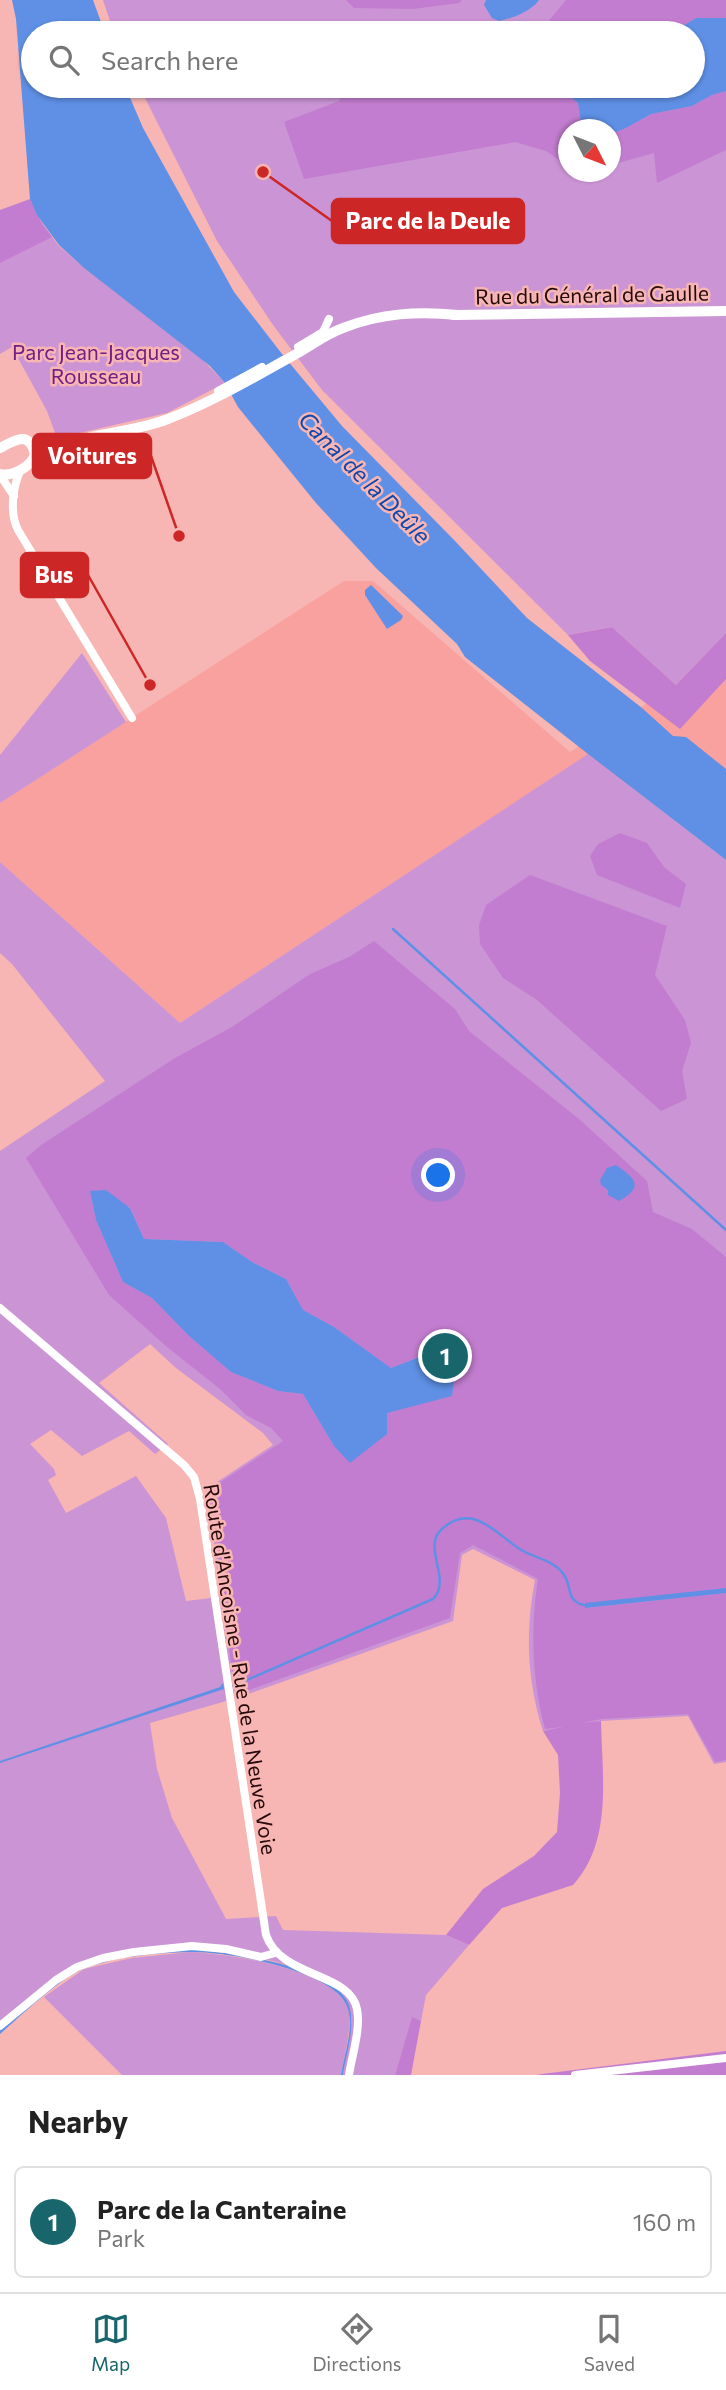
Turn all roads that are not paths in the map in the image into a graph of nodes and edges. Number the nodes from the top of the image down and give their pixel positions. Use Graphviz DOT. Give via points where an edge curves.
graph roads {
  1 [pos="726,311"];
  2 [pos="329,319"];
  3 [pos="298,350"];
  4 [pos="209,398"];
  5 [pos="184,407"];
  6 [pos="5,440"];
  7 [pos="31,443"];
  8 [pos="58,445"];
  9 [pos="0,448"];
  10 [pos="32,462"];
  11 [pos="22,469"];
  12 [pos="0,475"];
  13 [pos="14,496"];
  14 [pos="132,718"];
  15 [pos="0,1308"];
  16 [pos="275,1953"];
  17 [pos="0,2026"];
  18 [pos="726,2058"];
  19 [pos="349,2075"];
  20 [pos="575,2075"];
  1 -- 3 [label="street, Rue du Général de Gaulle" via="419,312 341,328"];
  2 -- 3 [label="street" via="323,332"];
  3 -- 4 [label="street, Rue du Général de Gaulle"];
  4 -- 5 [label="street"];
  4 -- 8 [label="street, Rue du Général de Gaulle" via="155,423"];
  6 -- 7 [label="street" via="20,438"];
  6 -- 9 [label="street"];
  7 -- 8 [label="street"];
  7 -- 10 [label="street"];
  8 -- 10 [label="street"];
  10 -- 11 [label="street"];
  11 -- 12 [label="street"];
  11 -- 13 [label="street"];
  12 -- 13 [label="street"];
  13 -- 14 [label="street" via="20,535"];
  15 -- 16 [label="street, Route d'Ancoisne - Rue de la Neuve Voie" via="194,1477 265,1928"];
  16 -- 17 [label="street" via="261,1957 192,1946 103,1958 63,1976"];
  16 -- 19 [label="street" via="336,1985 354,2001 357,2019"];
  18 -- 20 [label="street"];
}
